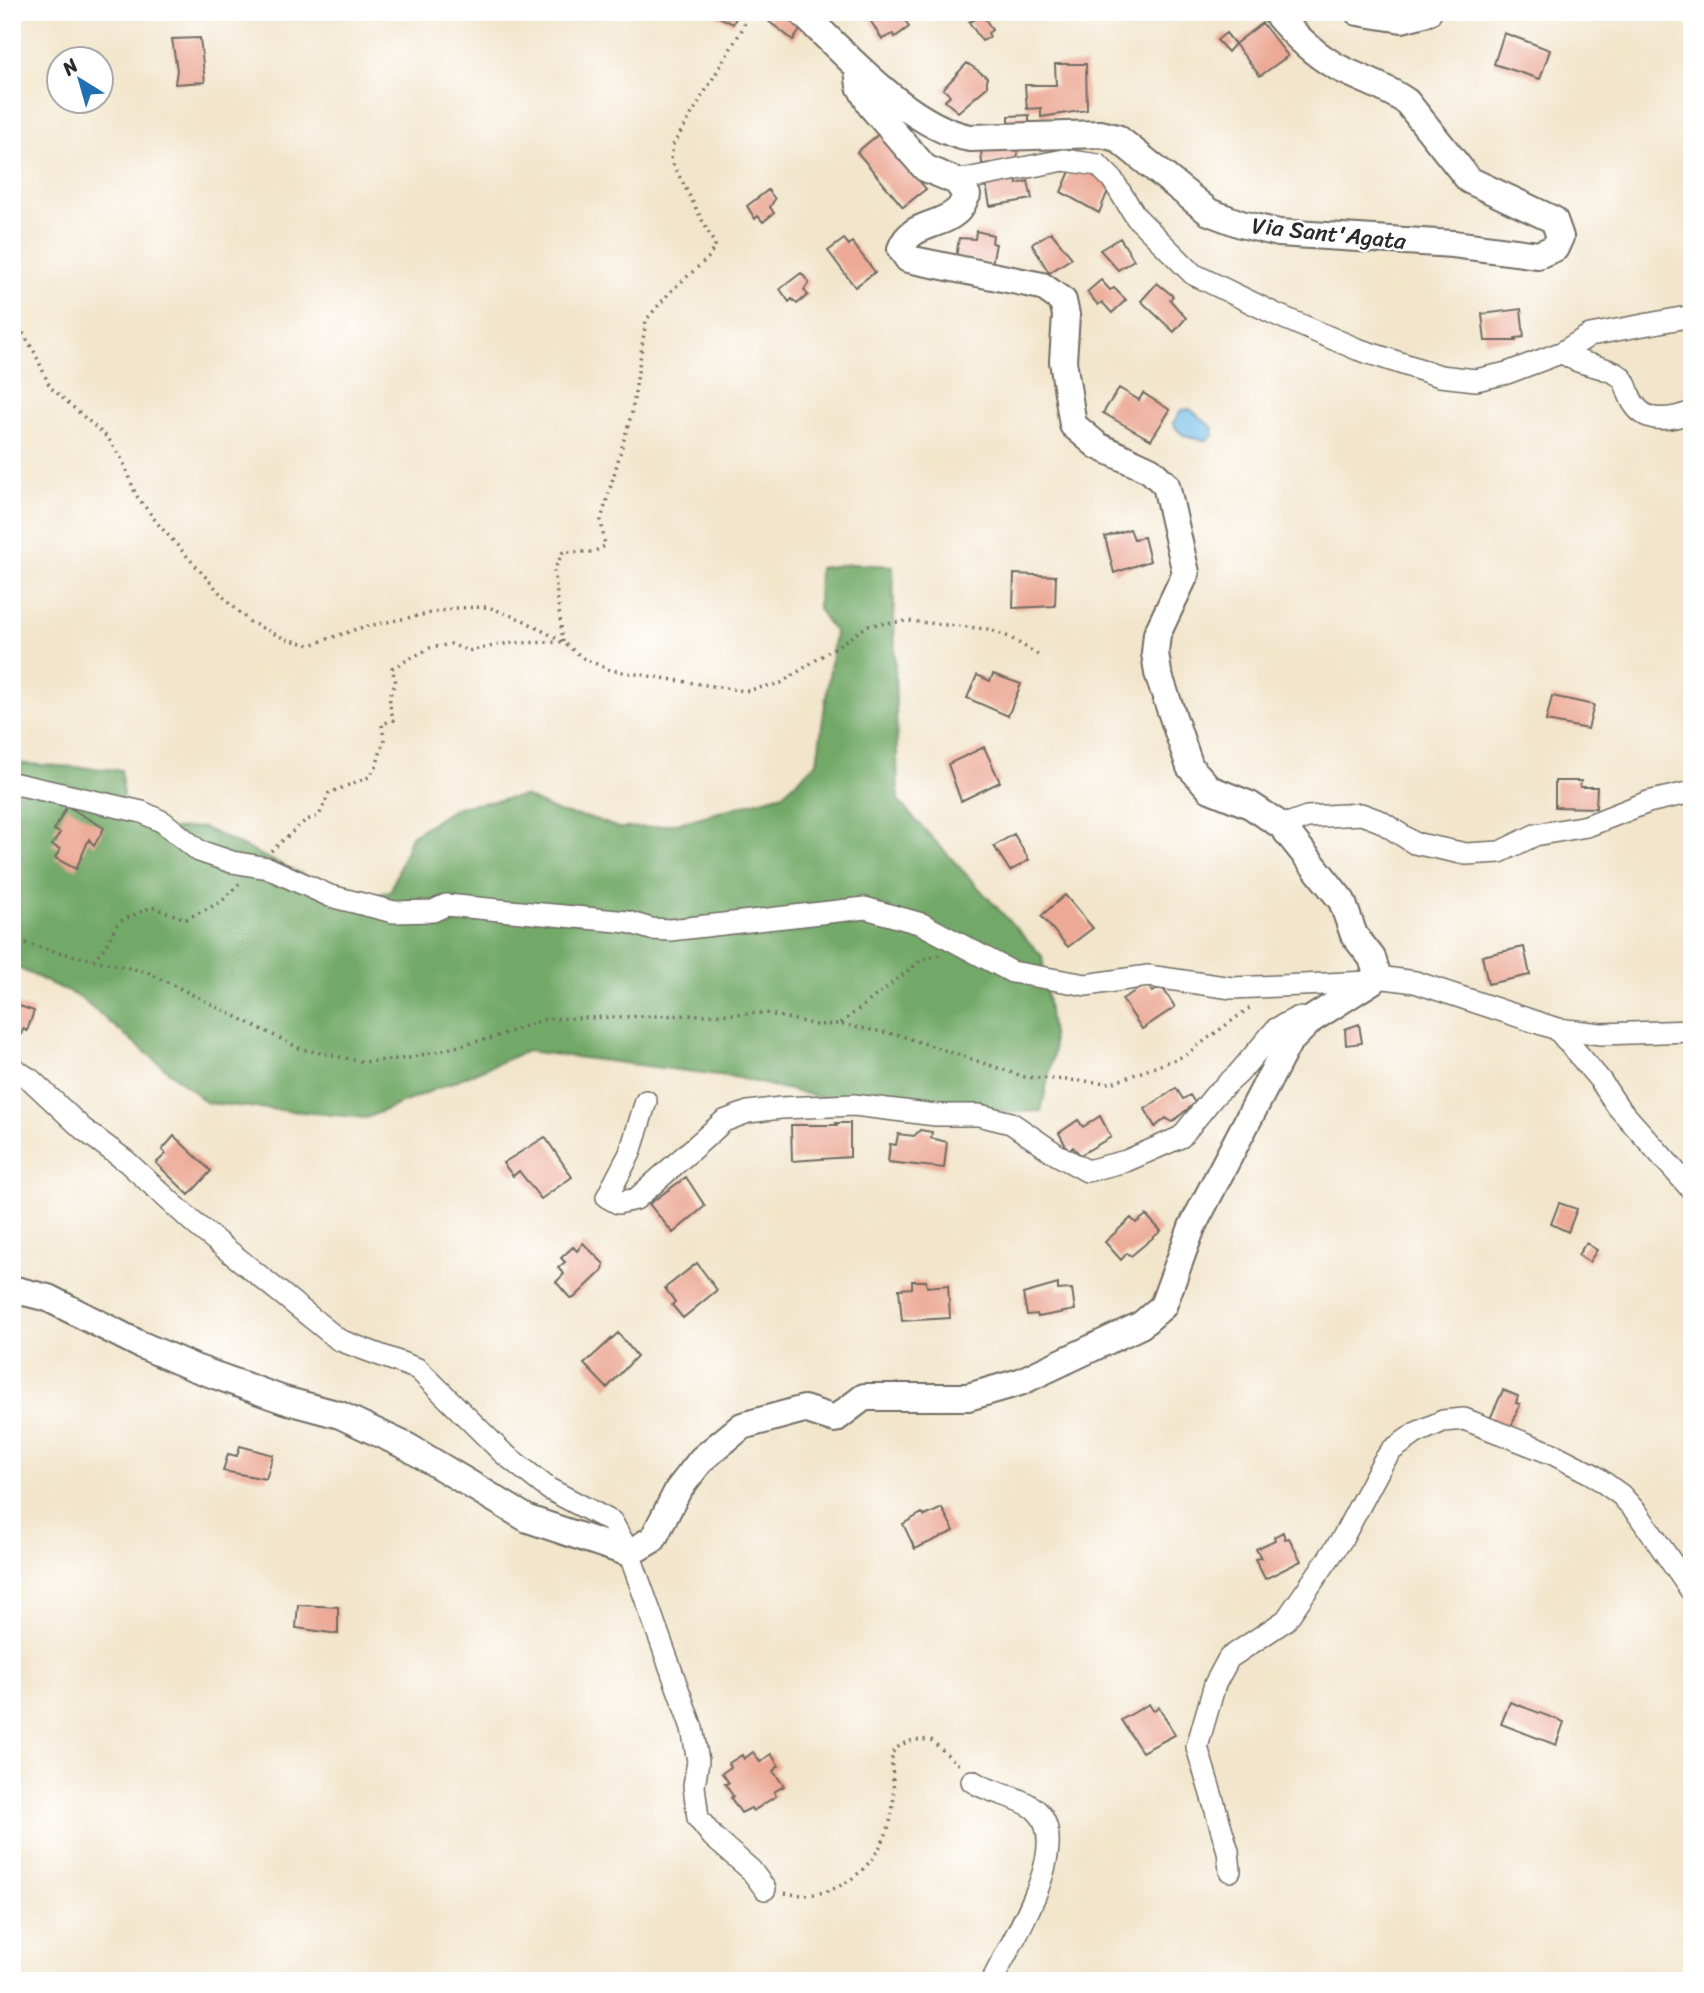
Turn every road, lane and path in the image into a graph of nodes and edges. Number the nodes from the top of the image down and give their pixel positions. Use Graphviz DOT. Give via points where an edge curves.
graph roads {
  1 [pos="748,12"];
  2 [pos="801,12"];
  3 [pos="1275,12"];
  4 [pos="1358,12"];
  5 [pos="1429,12"];
  6 [pos="858,70"];
  7 [pos="956,180"];
  8 [pos="12,315"];
  9 [pos="1692,316"];
  10 [pos="1563,352"];
  11 [pos="1692,412"];
  12 [pos="563,642"];
  13 [pos="1040,656"];
  14 [pos="12,783"];
  15 [pos="1692,792"];
  16 [pos="1282,826"];
  17 [pos="232,862"];
  18 [pos="258,867"];
  19 [pos="12,939"];
  20 [pos="973,950"];
  21 [pos="93,960"];
  22 [pos="1374,980"];
  23 [pos="1278,985"];
  24 [pos="1312,1019"];
  25 [pos="839,1024"];
  26 [pos="1557,1029"];
  27 [pos="1692,1031"];
  28 [pos="12,1068"];
  29 [pos="646,1101"];
  30 [pos="1692,1191"];
  31 [pos="12,1289"];
  32 [pos="629,1553"];
  33 [pos="1692,1592"];
  34 [pos="972,1781"];
  35 [pos="1230,1871"];
  36 [pos="765,1889"];
  37 [pos="992,1981"];
  1 -- 12 [label="path" via="743,28 673,145 671,160 715,245 709,257 646,320 632,412 601,520 605,546 593,552 563,552 554,570"];
  2 -- 6 [label="street, Via Sant'Agata"];
  3 -- 6 [label="street, Via Sant'Agata" via="1314,52 1407,102 1469,180 1554,220 1560,237 1555,248 1538,255 1453,244 1279,233 1241,224 1209,212 1117,138 1101,134 950,135"];
  4 -- 5 [label="street" via="1402,19"];
  6 -- 7 [label="street" via="860,86 871,106 916,158 925,168"];
  7 -- 10 [label="street" via="1064,160 1098,166 1136,217 1193,274 1357,349 1440,376 1476,380"];
  7 -- 16 [label="street" via="967,195 958,211 913,231 901,249 916,263 1042,286 1063,302 1063,361 1073,425 1098,446 1150,470 1166,485 1186,573 1157,634 1155,653 1191,767 1210,789 1250,804"];
  8 -- 12 [label="path" via="50,387 108,438 136,495 250,622 310,645 363,627 456,608 488,607"];
  9 -- 10 [label="street" via="1590,335"];
  10 -- 11 [label="street" via="1570,359 1622,378 1641,415 1651,419"];
  12 -- 13 [label="path" via="583,658 610,670 745,691 781,683 869,625 908,621 987,629"];
  12 -- 18 [label="path" via="509,643 468,650 451,644 430,648 392,668 396,683 389,694 389,707 394,720 382,724 384,740 376,767 369,776 329,793 319,816 306,820"];
  14 -- 17 [label="street" via="142,812 163,822 199,851"];
  15 -- 16 [label="street" via="1648,802 1587,826 1535,835 1500,852 1466,854 1415,842 1361,814 1307,817"];
  16 -- 22 [label="street" via="1342,901 1354,935 1372,958"];
  17 -- 18 [label="street"];
  17 -- 21 [label="path" via="247,878 221,902 186,919 152,907 118,922"];
  18 -- 20 [label="street" via="330,896 394,912 433,911 446,905 670,930 865,908 922,924"];
  19 -- 21 [label="path"];
  20 -- 23 [label="street" via="1012,972 1086,985 1148,976 1232,988"];
  20 -- 25 [label="path" via="923,959"];
  21 -- 25 [label="path" via="147,972 301,1049 365,1062 409,1058 468,1044 545,1018 766,1013 816,1025"];
  22 -- 23 [label="street"];
  22 -- 24 [label="street"];
  22 -- 26 [label="street" via="1415,982"];
  23 -- 25 [label="path" via="1184,1056 1112,1083 1025,1077 923,1041"];
  24 -- 29 [label="street" via="1297,1018 1276,1029 1181,1137 1126,1161 1087,1171 1011,1123 979,1115 854,1105 781,1108 724,1121 636,1199 618,1203 607,1197 630,1153"];
  24 -- 32 [label="street" via="1288,1043 1212,1185 1163,1306 1141,1325 1020,1382 968,1397 864,1397 835,1419 804,1409 742,1426 702,1459 678,1490 653,1539"];
  26 -- 27 [label="street" via="1601,1034"];
  26 -- 30 [label="street"];
  28 -- 32 [label="street" via="340,1340 418,1369 502,1453 549,1489 612,1522"];
  31 -- 32 [label="street" via="48,1298 195,1368 340,1415 408,1447 528,1519"];
  32 -- 36 [label="street" via="692,1728 698,1761 694,1786 698,1818"];
  33 -- 35 [label="street" via="1638,1514 1592,1474 1464,1419 1422,1429 1383,1462 1342,1539 1286,1620 1229,1658 1220,1670 1197,1747"];
  34 -- 36 [label="path" via="954,1758 931,1740 900,1744 892,1753 892,1813 876,1851 861,1872 839,1889 813,1895"];
  34 -- 37 [label="street" via="988,1792 1035,1809 1050,1835 1037,1889"];
}
